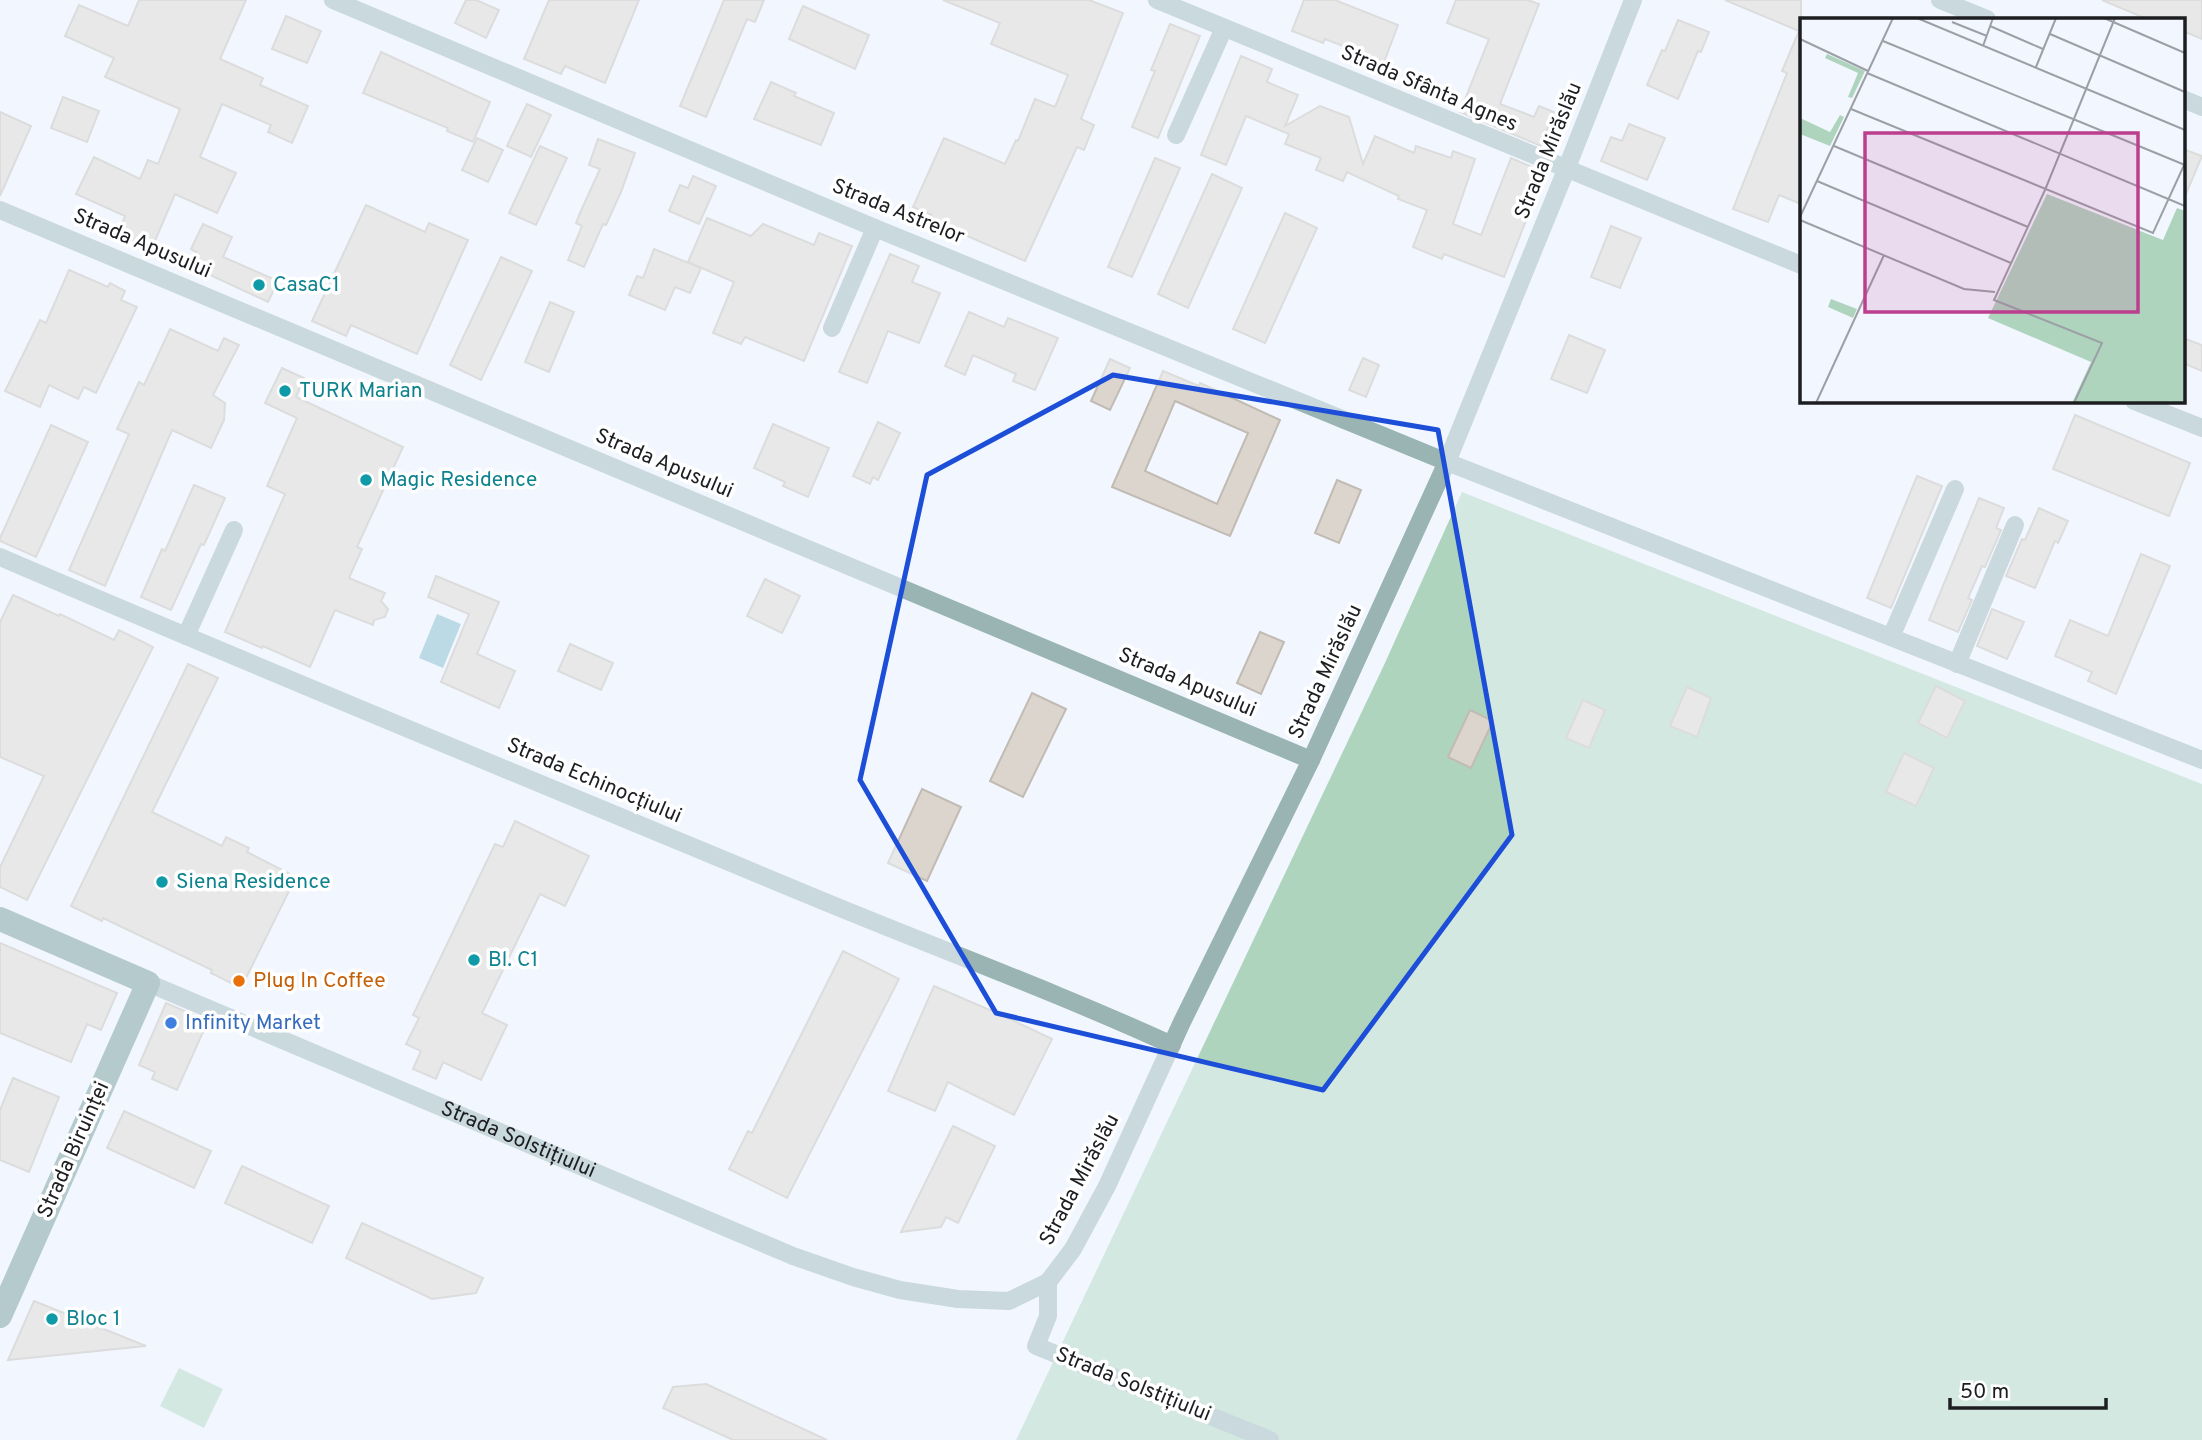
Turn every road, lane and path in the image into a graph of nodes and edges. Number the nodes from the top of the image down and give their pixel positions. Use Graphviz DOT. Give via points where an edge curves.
graph roads {
  1 [pos="333,0"];
  2 [pos="1157,0"];
  3 [pos="1633,0"];
  4 [pos="1940,0"];
  5 [pos="1985,18"];
  6 [pos="1224,28"];
  7 [pos="2184,99"];
  8 [pos="2202,107"];
  9 [pos="1176,135"];
  10 [pos="1566,170"];
  11 [pos="0,209"];
  12 [pos="875,228"];
  13 [pos="1800,265"];
  14 [pos="832,328"];
  15 [pos="2137,402"];
  16 [pos="2202,428"];
  17 [pos="1447,462"];
  18 [pos="1955,489"];
  19 [pos="2015,525"];
  20 [pos="234,530"];
  21 [pos="0,557"];
  22 [pos="186,636"];
  23 [pos="1891,638"];
  24 [pos="1957,664"];
  25 [pos="1311,760"];
  26 [pos="2202,760"];
  27 [pos="0,919"];
  28 [pos="148,983"];
  29 [pos="1172,1045"];
  30 [pos="1048,1282"];
  31 [pos="0,1316"];
  32 [pos="1270,1440"];
  1 -- 12 [label="street, Strada Astrelor"];
  2 -- 6 [label="street, Strada Sfânta Agnes"];
  3 -- 10 [label="street, Strada Mirăslău"];
  4 -- 5 [label="street"];
  6 -- 9 [label="street"];
  6 -- 10 [label="street, Strada Sfânta Agnes"];
  7 -- 8 [label="street"];
  10 -- 13 [label="street, Strada Sfânta Agnes"];
  10 -- 17 [label="street, Strada Mirăslău"];
  11 -- 25 [label="street, Strada Apusului"];
  12 -- 14 [label="street"];
  12 -- 17 [label="street, Strada Astrelor"];
  15 -- 16 [label="street"];
  17 -- 23 [label="street, Strada Astrelor"];
  17 -- 25 [label="street, Strada Mirăslău"];
  18 -- 23 [label="street"];
  19 -- 24 [label="street"];
  20 -- 22 [label="street"];
  21 -- 22 [label="street, Strada Echinocțiului"];
  22 -- 29 [label="street, Strada Echinocțiului"];
  23 -- 24 [label="street, Strada Astrelor"];
  24 -- 26 [label="street, Strada Astrelor"];
  25 -- 29 [label="street, Strada Mirăslău"];
  27 -- 28 [label="street, Strada Solstițiului"];
  28 -- 30 [label="street, Strada Solstițiului" via="781,1251 853,1277 958,1299 1009,1301"];
  28 -- 31 [label="street, Strada Biruinței"];
  29 -- 30 [label="street, Strada Mirăslău" via="1107,1186 1073,1250"];
  30 -- 32 [label="street, Strada Solstițiului" via="1048,1316 1036,1346"];
}
